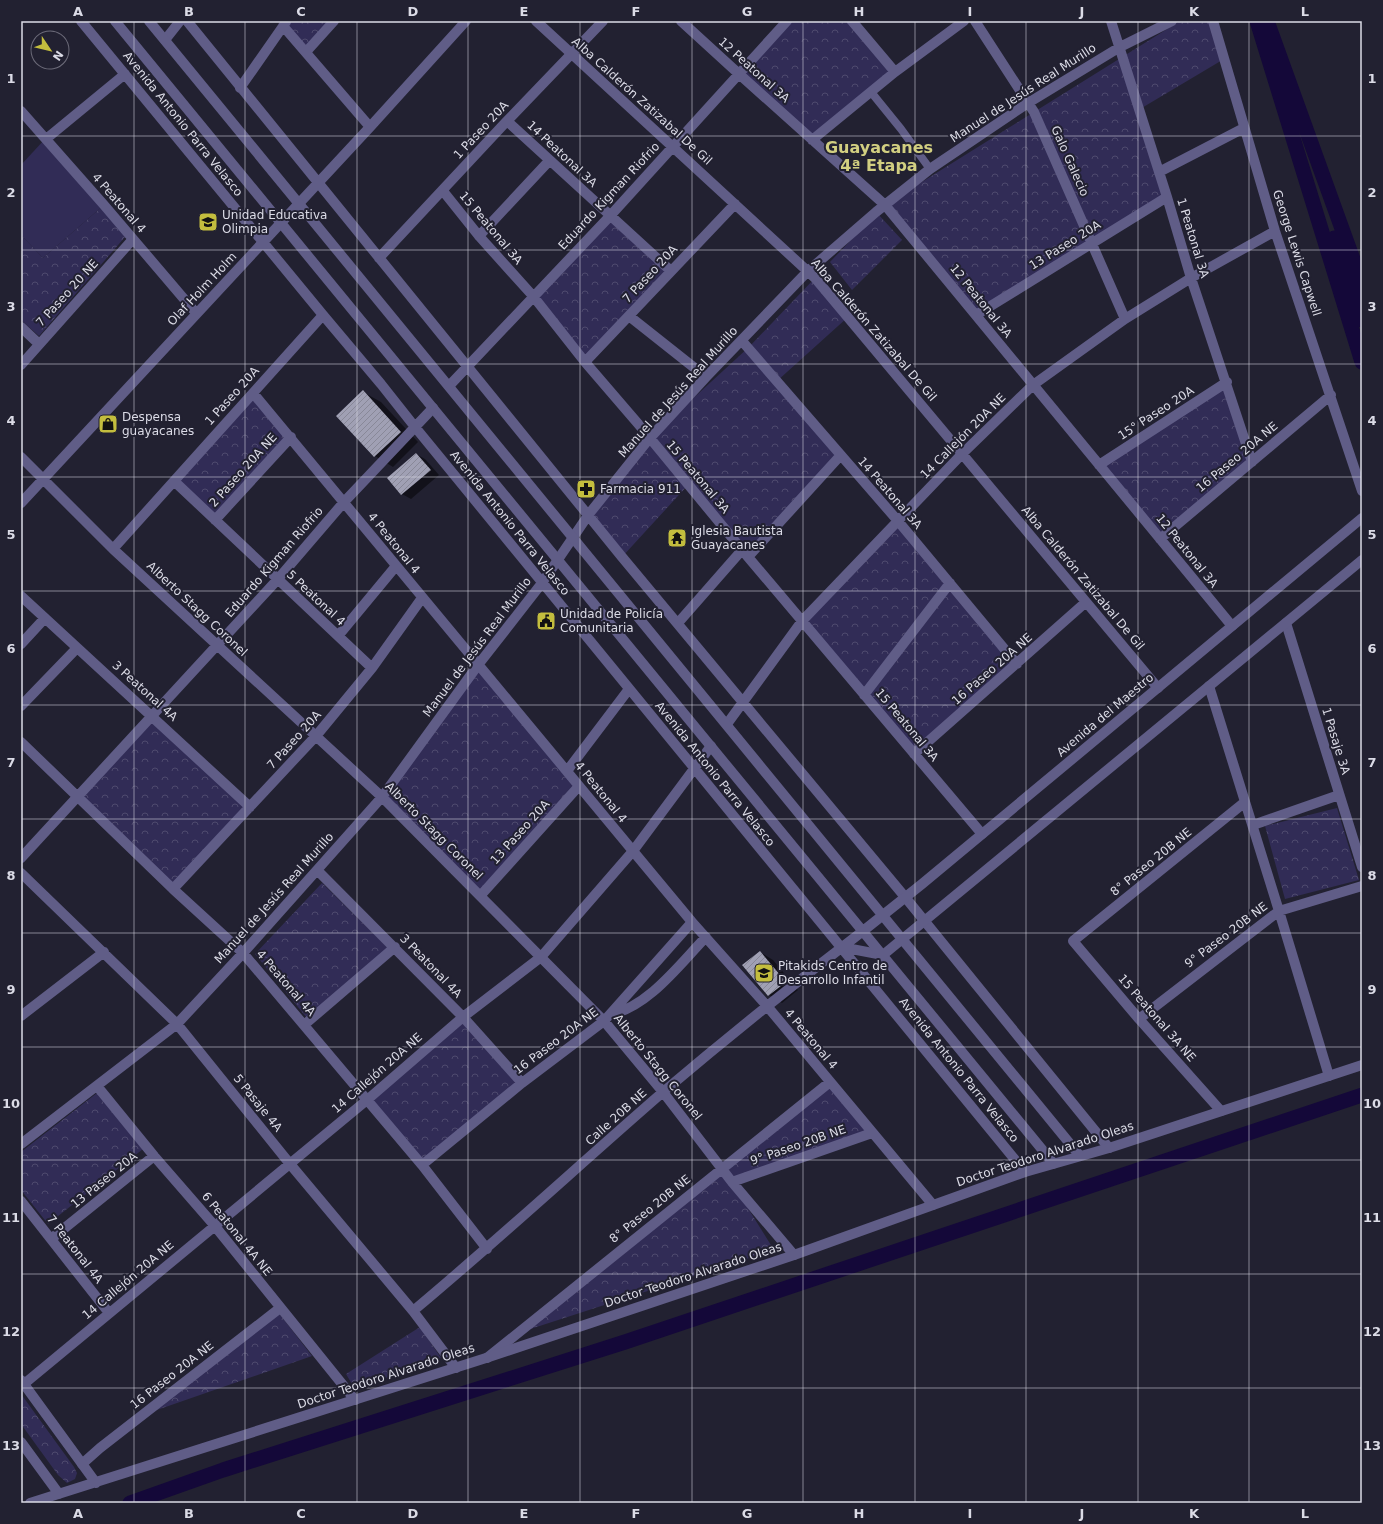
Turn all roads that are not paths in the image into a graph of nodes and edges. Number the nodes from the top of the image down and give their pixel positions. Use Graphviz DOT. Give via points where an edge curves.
graph roads {
  1 [pos="81,21"];
  2 [pos="115,21"];
  3 [pos="149,21"];
  4 [pos="180,21"];
  5 [pos="187,21"];
  6 [pos="334,21"];
  7 [pos="466,21"];
  8 [pos="536,21"];
  9 [pos="603,21"];
  10 [pos="681,21"];
  11 [pos="787,21"];
  12 [pos="852,21"];
  13 [pos="964,21"];
  14 [pos="975,21"];
  15 [pos="1111,21"];
  16 [pos="1172,21"];
  17 [pos="1213,21"];
  18 [pos="285,24"];
  19 [pos="165,40"];
  20 [pos="1120,47"];
  21 [pos="306,52"];
  22 [pos="571,54"];
  23 [pos="895,72"];
  24 [pos="125,74"];
  25 [pos="739,74"];
  26 [pos="240,88"];
  27 [pos="871,92"];
  28 [pos="1028,103"];
  29 [pos="21,111"];
  30 [pos="507,121"];
  31 [pos="370,127"];
  32 [pos="1244,128"];
  33 [pos="46,139"];
  34 [pos="812,140"];
  35 [pos="673,147"];
  36 [pos="549,161"];
  37 [pos="930,168"];
  38 [pos="1159,172"];
  39 [pos="318,183"];
  40 [pos="443,191"];
  41 [pos="1167,197"];
  42 [pos="299,203"];
  43 [pos="735,204"];
  44 [pos="885,205"];
  45 [pos="610,216"];
  46 [pos="281,222"];
  47 [pos="1276,231"];
  48 [pos="479,236"];
  49 [pos="133,239"];
  50 [pos="262,242"];
  51 [pos="1092,243"];
  52 [pos="379,258"];
  53 [pos="671,271"];
  54 [pos="808,271"];
  55 [pos="1191,278"];
  56 [pos="533,296"];
  57 [pos="196,313"];
  58 [pos="323,315"];
  59 [pos="976,315"];
  60 [pos="629,316"];
  61 [pos="1125,319"];
  62 [pos="21,327"];
  63 [pos="742,341"];
  64 [pos="39,344"];
  65 [pos="585,362"];
  66 [pos="21,365"];
  67 [pos="468,366"];
  68 [pos="706,377"];
  69 [pos="1226,382"];
  70 [pos="1033,385"];
  71 [pos="449,386"];
  72 [pos="253,392"];
  73 [pos="1331,394"];
  74 [pos="433,408"];
  75 [pos="415,427"];
  76 [pos="291,437"];
  77 [pos="649,439"];
  78 [pos="962,454"];
  79 [pos="840,456"];
  80 [pos="21,458"];
  81 [pos="1252,462"];
  82 [pos="1099,465"];
  83 [pos="44,479"];
  84 [pos="174,481"];
  85 [pos="1362,491"];
  86 [pos="344,502"];
  87 [pos="21,503"];
  88 [pos="589,514"];
  89 [pos="1362,518"];
  90 [pos="215,520"];
  91 [pos="898,521"];
  92 [pos="574,538"];
  93 [pos="1160,539"];
  94 [pos="113,549"];
  95 [pos="745,554"];
  96 [pos="559,560"];
  97 [pos="1362,560"];
  98 [pos="396,566"];
  99 [pos="278,579"];
  100 [pos="542,583"];
  101 [pos="950,583"];
  102 [pos="21,596"];
  103 [pos="422,598"];
  104 [pos="1086,602"];
  105 [pos="45,618"];
  106 [pos="802,621"];
  107 [pos="678,623"];
  108 [pos="1286,623"];
  109 [pos="1232,626"];
  110 [pos="338,636"];
  111 [pos="21,644"];
  112 [pos="217,645"];
  113 [pos="77,648"];
  114 [pos="1017,664"];
  115 [pos="478,665"];
  116 [pos="372,668"];
  117 [pos="1209,686"];
  118 [pos="629,688"];
  119 [pos="1158,688"];
  120 [pos="864,695"];
  121 [pos="743,702"];
  122 [pos="21,706"];
  123 [pos="152,716"];
  124 [pos="727,724"];
  125 [pos="316,736"];
  126 [pos="21,742"];
  127 [pos="711,746"];
  128 [pos="914,754"];
  129 [pos="694,768"];
  130 [pos="567,771"];
  131 [pos="579,786"];
  132 [pos="1340,795"];
  133 [pos="78,797"];
  134 [pos="382,797"];
  135 [pos="1245,802"];
  136 [pos="250,807"];
  137 [pos="1253,825"];
  138 [pos="982,834"];
  139 [pos="633,851"];
  140 [pos="21,858"];
  141 [pos="1362,867"];
  142 [pos="317,870"];
  143 [pos="21,873"];
  144 [pos="1362,886"];
  145 [pos="173,889"];
  146 [pos="481,895"];
  147 [pos="904,897"];
  148 [pos="1279,911"];
  149 [pos="883,915"];
  150 [pos="924,921"];
  151 [pos="692,922"];
  152 [pos="863,930"];
  153 [pos="706,937"];
  154 [pos="903,939"];
  155 [pos="1073,941"];
  156 [pos="395,947"];
  157 [pos="841,947"];
  158 [pos="104,952"];
  159 [pos="243,953"];
  160 [pos="883,955"];
  161 [pos="541,957"];
  162 [pos="767,1006"];
  163 [pos="23,1012"];
  164 [pos="463,1017"];
  165 [pos="607,1018"];
  166 [pos="1139,1018"];
  167 [pos="177,1024"];
  168 [pos="304,1025"];
  169 [pos="1362,1065"];
  170 [pos="1329,1076"];
  171 [pos="830,1082"];
  172 [pos="522,1083"];
  173 [pos="97,1086"];
  174 [pos="663,1092"];
  175 [pos="367,1100"];
  176 [pos="1221,1111"];
  177 [pos="872,1133"];
  178 [pos="21,1144"];
  179 [pos="1109,1148"];
  180 [pos="154,1156"];
  181 [pos="1080,1156"];
  182 [pos="290,1164"];
  183 [pos="1054,1164"];
  184 [pos="422,1165"];
  185 [pos="722,1168"];
  186 [pos="1025,1172"];
  187 [pos="732,1182"];
  188 [pos="21,1201"];
  189 [pos="933,1205"];
  190 [pos="214,1226"];
  191 [pos="52,1239"];
  192 [pos="487,1249"];
  193 [pos="794,1255"];
  194 [pos="280,1308"];
  195 [pos="413,1311"];
  196 [pos="109,1313"];
  197 [pos="486,1358"];
  198 [pos="456,1368"];
  199 [pos="22,1382"];
  200 [pos="355,1400"];
  201 [pos="21,1442"];
  202 [pos="82,1464"];
  203 [pos="96,1483"];
  204 [pos="59,1494"];
  205 [pos="30,1503"];
  1 -- 24 [label="street, Avenida Antonio Parra Velasco"];
  2 -- 46 [label="street, Avenida Antonio Parra Velasco"];
  3 -- 19 [label="street"];
  4 -- 19 [label="street"];
  5 -- 26 [label="street"];
  6 -- 21 [label="street"];
  7 -- 31 [label="street, Olaf Holm Holm"];
  8 -- 22 [label="street, Alba Calderón Zatizabal De Gil"];
  9 -- 22 [label="street, 1 Paseo 20A"];
  10 -- 25 [label="street, 12 Peatonal 3A"];
  11 -- 25 [label="street, Eduardo Kigman Riofrio"];
  12 -- 23 [label="street"];
  13 -- 23 [label="street"];
  14 -- 28 [label="street, Galo Galecio"];
  15 -- 20 [label="street, 1 Peatonal 3A"];
  16 -- 20 [label="street, Manuel de Jesús Real Murillo"];
  17 -- 32 [label="street, George Lewis Capwell"];
  18 -- 21 [label="street"];
  18 -- 26 [label="street"];
  19 -- 42 [label="street"];
  20 -- 28 [label="street, Manuel de Jesús Real Murillo"];
  20 -- 38 [label="street, 1 Peatonal 3A"];
  21 -- 31 [label="street"];
  22 -- 30 [label="street, 1 Paseo 20A"];
  22 -- 35 [label="street, Alba Calderón Zatizabal De Gil"];
  23 -- 27 [label="street"];
  24 -- 33 [label="street"];
  24 -- 50 [label="street, Avenida Antonio Parra Velasco"];
  25 -- 34 [label="street, 12 Peatonal 3A"];
  25 -- 35 [label="street, Eduardo Kigman Riofrio"];
  26 -- 39 [label="street"];
  27 -- 34 [label="street"];
  27 -- 37 [label="lane"];
  28 -- 37 [label="street, Manuel de Jesús Real Murillo"];
  28 -- 51 [label="street, Galo Galecio"];
  29 -- 33 [label="street, 4 Peatonal 4"];
  30 -- 36 [label="street, 14 Peatonal 3A"];
  30 -- 40 [label="street, 1 Paseo 20A"];
  31 -- 39 [label="street, Olaf Holm Holm"];
  32 -- 38 [label="street"];
  32 -- 47 [label="street, George Lewis Capwell"];
  33 -- 49 [label="street, 4 Peatonal 4"];
  34 -- 44 [label="street, 12 Peatonal 3A"];
  35 -- 43 [label="street, Alba Calderón Zatizabal De Gil"];
  35 -- 45 [label="street, Eduardo Kigman Riofrio"];
  36 -- 45 [label="street, 14 Peatonal 3A"];
  36 -- 48 [label="street"];
  37 -- 44 [label="street, Manuel de Jesús Real Murillo"];
  38 -- 41 [label="street, 1 Peatonal 3A"];
  39 -- 42 [label="street, Olaf Holm Holm"];
  39 -- 52 [label="street"];
  40 -- 48 [label="street, 15 Peatonal 3A"];
  40 -- 52 [label="street, 1 Paseo 20A"];
  41 -- 51 [label="street, 13 Paseo 20A"];
  41 -- 55 [label="street, 1 Peatonal 3A"];
  42 -- 46 [label="street, Olaf Holm Holm"];
  42 -- 71 [label="street"];
  43 -- 53 [label="street, 7 Paseo 20A"];
  43 -- 54 [label="street, Alba Calderón Zatizabal De Gil"];
  44 -- 54 [label="street, Manuel de Jesús Real Murillo"];
  44 -- 59 [label="street, 12 Peatonal 3A"];
  45 -- 53 [label="street, 14 Peatonal 3A"];
  45 -- 56 [label="street, Eduardo Kigman Riofrio"];
  46 -- 50 [label="street, Olaf Holm Holm"];
  46 -- 74 [label="street, Avenida Antonio Parra Velasco"];
  47 -- 55 [label="street, 14 Callejón 20A NE"];
  47 -- 73 [label="street, George Lewis Capwell"];
  48 -- 56 [label="street, 15 Peatonal 3A"];
  49 -- 57 [label="street, 4 Peatonal 4"];
  49 -- 64 [label="street, 7 Paseo 20 NE"];
  50 -- 57 [label="street, Olaf Holm Holm"];
  50 -- 58 [label="street, Avenida Antonio Parra Velasco"];
  51 -- 59 [label="street, 13 Paseo 20A"];
  51 -- 61 [label="street, Galo Galecio"];
  52 -- 67 [label="street"];
  53 -- 60 [label="street, 7 Paseo 20A"];
  54 -- 63 [label="street, Manuel de Jesús Real Murillo"];
  54 -- 78 [label="street, Alba Calderón Zatizabal De Gil"];
  55 -- 61 [label="street, 14 Callejón 20A NE"];
  55 -- 69 [label="street, 1 Peatonal 3A"];
  56 -- 65 [label="street, 15 Peatonal 3A"];
  56 -- 67 [label="street, Eduardo Kigman Riofrio"];
  57 -- 83 [label="street, Olaf Holm Holm"];
  58 -- 72 [label="street, 1 Paseo 20A"];
  58 -- 75 [label="street, Avenida Antonio Parra Velasco"];
  59 -- 70 [label="street, 12 Peatonal 3A"];
  60 -- 65 [label="street, 7 Paseo 20A"];
  60 -- 68 [label="street"];
  61 -- 70 [label="street, 14 Callejón 20A NE"];
  62 -- 64 [label="street"];
  63 -- 68 [label="street, Manuel de Jesús Real Murillo"];
  63 -- 79 [label="street, 14 Peatonal 3A"];
  64 -- 66 [label="street, 7 Paseo 20 NE"];
  65 -- 77 [label="street, 15 Peatonal 3A"];
  67 -- 71 [label="street, Eduardo Kigman Riofrio"];
  67 -- 88 [label="street"];
  68 -- 77 [label="street, Manuel de Jesús Real Murillo"];
  69 -- 81 [label="street, 1 Peatonal 3A"];
  69 -- 82 [label="street, 15° Paseo 20A"];
  70 -- 78 [label="street, 14 Callejón 20A NE"];
  70 -- 82 [label="street, 12 Peatonal 3A"];
  71 -- 92 [label="street"];
  72 -- 76 [label="street, 4 Peatonal 4"];
  72 -- 84 [label="street, 1 Paseo 20A"];
  73 -- 81 [label="street, 16 Paseo 20A NE"];
  73 -- 85 [label="street, George Lewis Capwell"];
  74 -- 75 [label="street, Eduardo Kigman Riofrio"];
  74 -- 96 [label="street, Avenida Antonio Parra Velasco"];
  75 -- 86 [label="street, Eduardo Kigman Riofrio"];
  75 -- 100 [label="street, Avenida Antonio Parra Velasco"];
  76 -- 86 [label="street, 4 Peatonal 4"];
  76 -- 90 [label="street, 2 Paseo 20A NE"];
  77 -- 88 [label="street, Manuel de Jesús Real Murillo"];
  77 -- 95 [label="street, 15 Peatonal 3A"];
  78 -- 91 [label="street, 14 Callejón 20A NE"];
  78 -- 104 [label="street, Alba Calderón Zatizabal De Gil"];
  79 -- 91 [label="street, 14 Peatonal 3A"];
  79 -- 95 [label="street"];
  80 -- 83 [label="street, Alberto Stagg Coronel"];
  81 -- 93 [label="street, 16 Paseo 20A NE"];
  82 -- 93 [label="street, 12 Peatonal 3A"];
  83 -- 87 [label="street, Olaf Holm Holm"];
  83 -- 94 [label="street, Alberto Stagg Coronel"];
  84 -- 90 [label="street, 5 Peatonal 4"];
  84 -- 94 [label="street, 1 Paseo 20A"];
  86 -- 98 [label="street, 4 Peatonal 4"];
  86 -- 99 [label="street, Eduardo Kigman Riofrio"];
  88 -- 92 [label="street, Manuel de Jesús Real Murillo"];
  88 -- 107 [label="street"];
  89 -- 109 [label="street, Avenida del Maestro"];
  90 -- 99 [label="street, 5 Peatonal 4"];
  91 -- 101 [label="street, 14 Peatonal 3A"];
  91 -- 106 [label="street, 14 Callejón 20A NE"];
  92 -- 96 [label="street, Manuel de Jesús Real Murillo"];
  92 -- 124 [label="street"];
  93 -- 109 [label="street, 12 Peatonal 3A"];
  94 -- 112 [label="street, Alberto Stagg Coronel"];
  95 -- 106 [label="street, 15 Peatonal 3A"];
  95 -- 107 [label="street"];
  96 -- 100 [label="street, Manuel de Jesús Real Murillo"];
  96 -- 127 [label="street, Avenida Antonio Parra Velasco"];
  97 -- 108 [label="street"];
  98 -- 103 [label="street, 4 Peatonal 4"];
  98 -- 110 [label="street"];
  99 -- 110 [label="street, 5 Peatonal 4"];
  99 -- 112 [label="street, Eduardo Kigman Riofrio"];
  100 -- 115 [label="street, Manuel de Jesús Real Murillo"];
  100 -- 118 [label="street, Avenida Antonio Parra Velasco"];
  101 -- 114 [label="street, 14 Peatonal 3A"];
  101 -- 120 [label="street"];
  102 -- 105 [label="street, 3 Peatonal 4A"];
  103 -- 115 [label="street, 4 Peatonal 4"];
  103 -- 116 [label="street, 7 Paseo 20A"];
  104 -- 114 [label="street, 16 Paseo 20A NE"];
  104 -- 119 [label="street, Alba Calderón Zatizabal De Gil"];
  105 -- 111 [label="street"];
  105 -- 113 [label="street, 3 Peatonal 4A"];
  106 -- 120 [label="street, 15 Peatonal 3A"];
  106 -- 121 [label="street, 14 Callejón 20A NE"];
  107 -- 121 [label="street"];
  108 -- 117 [label="street"];
  108 -- 132 [label="street, 1 Pasaje 3A"];
  109 -- 119 [label="street, Avenida del Maestro"];
  110 -- 116 [label="street, 5 Peatonal 4"];
  112 -- 123 [label="street, Eduardo Kigman Riofrio"];
  112 -- 125 [label="street, Alberto Stagg Coronel"];
  113 -- 122 [label="street"];
  113 -- 123 [label="street, 3 Peatonal 4A"];
  114 -- 128 [label="street, 16 Paseo 20A NE"];
  115 -- 130 [label="street, 4 Peatonal 4"];
  115 -- 134 [label="street, Manuel de Jesús Real Murillo"];
  116 -- 125 [label="street, 7 Paseo 20A"];
  117 -- 135 [label="street"];
  117 -- 150 [label="street"];
  118 -- 129 [label="street, Avenida Antonio Parra Velasco"];
  118 -- 130 [label="street"];
  119 -- 138 [label="street, Avenida del Maestro"];
  120 -- 128 [label="street, 15 Peatonal 3A"];
  121 -- 124 [label="street, 14 Callejón 20A NE"];
  121 -- 147 [label="street"];
  123 -- 133 [label="street, Eduardo Kigman Riofrio"];
  123 -- 136 [label="street, 3 Peatonal 4A"];
  124 -- 149 [label="street"];
  125 -- 134 [label="street, Alberto Stagg Coronel"];
  125 -- 136 [label="street, 7 Paseo 20A"];
  126 -- 133 [label="street, 4 Peatonal 4A"];
  127 -- 129 [label="street, 14 Callejón 20A NE"];
  127 -- 152 [label="street, Avenida Antonio Parra Velasco"];
  128 -- 138 [label="street, 15 Peatonal 3A"];
  129 -- 139 [label="street, 14 Callejón 20A NE"];
  129 -- 157 [label="street, Avenida Antonio Parra Velasco"];
  130 -- 131 [label="street, 4 Peatonal 4"];
  131 -- 139 [label="street, 4 Peatonal 4"];
  131 -- 146 [label="street, 13 Paseo 20A"];
  132 -- 137 [label="street"];
  132 -- 141 [label="street, 1 Pasaje 3A"];
  133 -- 140 [label="street, Eduardo Kigman Riofrio"];
  133 -- 145 [label="street, 4 Peatonal 4A"];
  134 -- 142 [label="street, Manuel de Jesús Real Murillo"];
  134 -- 146 [label="street, Alberto Stagg Coronel"];
  135 -- 137 [label="street"];
  135 -- 155 [label="street, 8° Paseo 20B NE"];
  136 -- 145 [label="street, 7 Paseo 20A"];
  137 -- 148 [label="street"];
  138 -- 147 [label="street, Avenida del Maestro"];
  139 -- 151 [label="street, 4 Peatonal 4"];
  139 -- 161 [label="street, 14 Callejón 20A NE"];
  142 -- 156 [label="street, 3 Peatonal 4A"];
  142 -- 159 [label="street, Manuel de Jesús Real Murillo"];
  143 -- 158 [label="street, 5 Pasaje 4A"];
  144 -- 148 [label="street, 9° Paseo 20B NE"];
  145 -- 159 [label="street, 4 Peatonal 4A"];
  146 -- 161 [label="street, Alberto Stagg Coronel"];
  147 -- 149 [label="street, Avenida del Maestro"];
  147 -- 150 [label="street"];
  148 -- 166 [label="street, 9° Paseo 20B NE"];
  148 -- 170 [label="street"];
  149 -- 152 [label="street, Avenida del Maestro"];
  149 -- 154 [label="street"];
  150 -- 154 [label="street"];
  150 -- 179 [label="street"];
  151 -- 153 [label="street, 4 Peatonal 4"];
  151 -- 165 [label="street, 16 Paseo 20A NE"];
  152 -- 157 [label="street, Calle 20B NE"];
  152 -- 160 [label="street, Avenida Antonio Parra Velasco"];
  153 -- 162 [label="street, 4 Peatonal 4"];
  153 -- 165 [label="street" via="653,993 621,1013"];
  154 -- 160 [label="street"];
  154 -- 181 [label="street"];
  155 -- 166 [label="street, 15 Peatonal 3A NE"];
  156 -- 164 [label="street, 3 Peatonal 4A"];
  156 -- 168 [label="street"];
  157 -- 160 [label="street"];
  157 -- 162 [label="street, Calle 20B NE"];
  157 -- 186 [label="street, Avenida Antonio Parra Velasco"];
  158 -- 163 [label="street"];
  158 -- 167 [label="street, 5 Pasaje 4A"];
  159 -- 167 [label="street, Manuel de Jesús Real Murillo"];
  159 -- 168 [label="street, 4 Peatonal 4A"];
  160 -- 183 [label="street, Avenida Antonio Parra Velasco"];
  161 -- 164 [label="street, 14 Callejón 20A NE"];
  161 -- 165 [label="street, Alberto Stagg Coronel"];
  162 -- 171 [label="street, 4 Peatonal 4"];
  162 -- 174 [label="street, Calle 20B NE"];
  164 -- 172 [label="street, 3 Peatonal 4A"];
  164 -- 175 [label="street, 14 Callejón 20A NE"];
  165 -- 172 [label="street, 16 Paseo 20A NE"];
  165 -- 174 [label="street, Alberto Stagg Coronel"];
  166 -- 176 [label="street, 15 Peatonal 3A NE"];
  167 -- 173 [label="street, Manuel de Jesús Real Murillo"];
  167 -- 182 [label="street, 5 Pasaje 4A"];
  168 -- 175 [label="street, 4 Peatonal 4A"];
  169 -- 170 [label="street, Doctor Teodoro Alvarado Oleas"];
  170 -- 176 [label="street, Doctor Teodoro Alvarado Oleas"];
  171 -- 177 [label="street, 4 Peatonal 4"];
  171 -- 185 [label="street, 8° Paseo 20B NE"];
  172 -- 184 [label="street, 16 Paseo 20A NE"];
  173 -- 178 [label="street, Manuel de Jesús Real Murillo"];
  173 -- 180 [label="street, 6 Peatonal 4A NE"];
  174 -- 185 [label="street, Alberto Stagg Coronel"];
  174 -- 192 [label="street, Calle 20B NE"];
  175 -- 182 [label="street, 14 Callejón 20A NE"];
  175 -- 184 [label="street, 4 Peatonal 4A"];
  176 -- 179 [label="street, Doctor Teodoro Alvarado Oleas"];
  177 -- 187 [label="street, 9° Paseo 20B NE"];
  177 -- 189 [label="street, 4 Peatonal 4"];
  179 -- 181 [label="street, Doctor Teodoro Alvarado Oleas"];
  180 -- 190 [label="street, 6 Peatonal 4A NE"];
  180 -- 191 [label="street, 13 Paseo 20A"];
  181 -- 183 [label="street, Doctor Teodoro Alvarado Oleas"];
  182 -- 190 [label="street, 14 Callejón 20A NE"];
  182 -- 195 [label="street, 5 Pasaje 4A"];
  183 -- 186 [label="street, Doctor Teodoro Alvarado Oleas"];
  184 -- 192 [label="street, 4 Peatonal 4A"];
  185 -- 187 [label="street, Alberto Stagg Coronel"];
  185 -- 197 [label="street, 8° Paseo 20B NE"];
  186 -- 189 [label="street, Doctor Teodoro Alvarado Oleas"];
  187 -- 193 [label="street, Alberto Stagg Coronel"];
  188 -- 191 [label="street, 7 Peatonal 4A"];
  189 -- 193 [label="street, Doctor Teodoro Alvarado Oleas"];
  190 -- 194 [label="street, 6 Peatonal 4A NE"];
  190 -- 196 [label="street, 14 Callejón 20A NE"];
  191 -- 196 [label="street, 7 Peatonal 4A"];
  192 -- 195 [label="street, Calle 20B NE"];
  193 -- 197 [label="street, Doctor Teodoro Alvarado Oleas"];
  194 -- 200 [label="street, 6 Peatonal 4A NE"];
  194 -- 202 [label="street, 16 Paseo 20A NE"];
  195 -- 198 [label="street, 5 Pasaje 4A"];
  196 -- 199 [label="street, 14 Callejón 20A NE"];
  197 -- 198 [label="street, Doctor Teodoro Alvarado Oleas"];
  198 -- 200 [label="street, Doctor Teodoro Alvarado Oleas"];
  199 -- 202 [label="street"];
  200 -- 203 [label="street, Doctor Teodoro Alvarado Oleas"];
  201 -- 204 [label="street"];
  202 -- 203 [label="street"];
  203 -- 204 [label="street, Doctor Teodoro Alvarado Oleas"];
  204 -- 205 [label="street, Doctor Teodoro Alvarado Oleas"];
}
